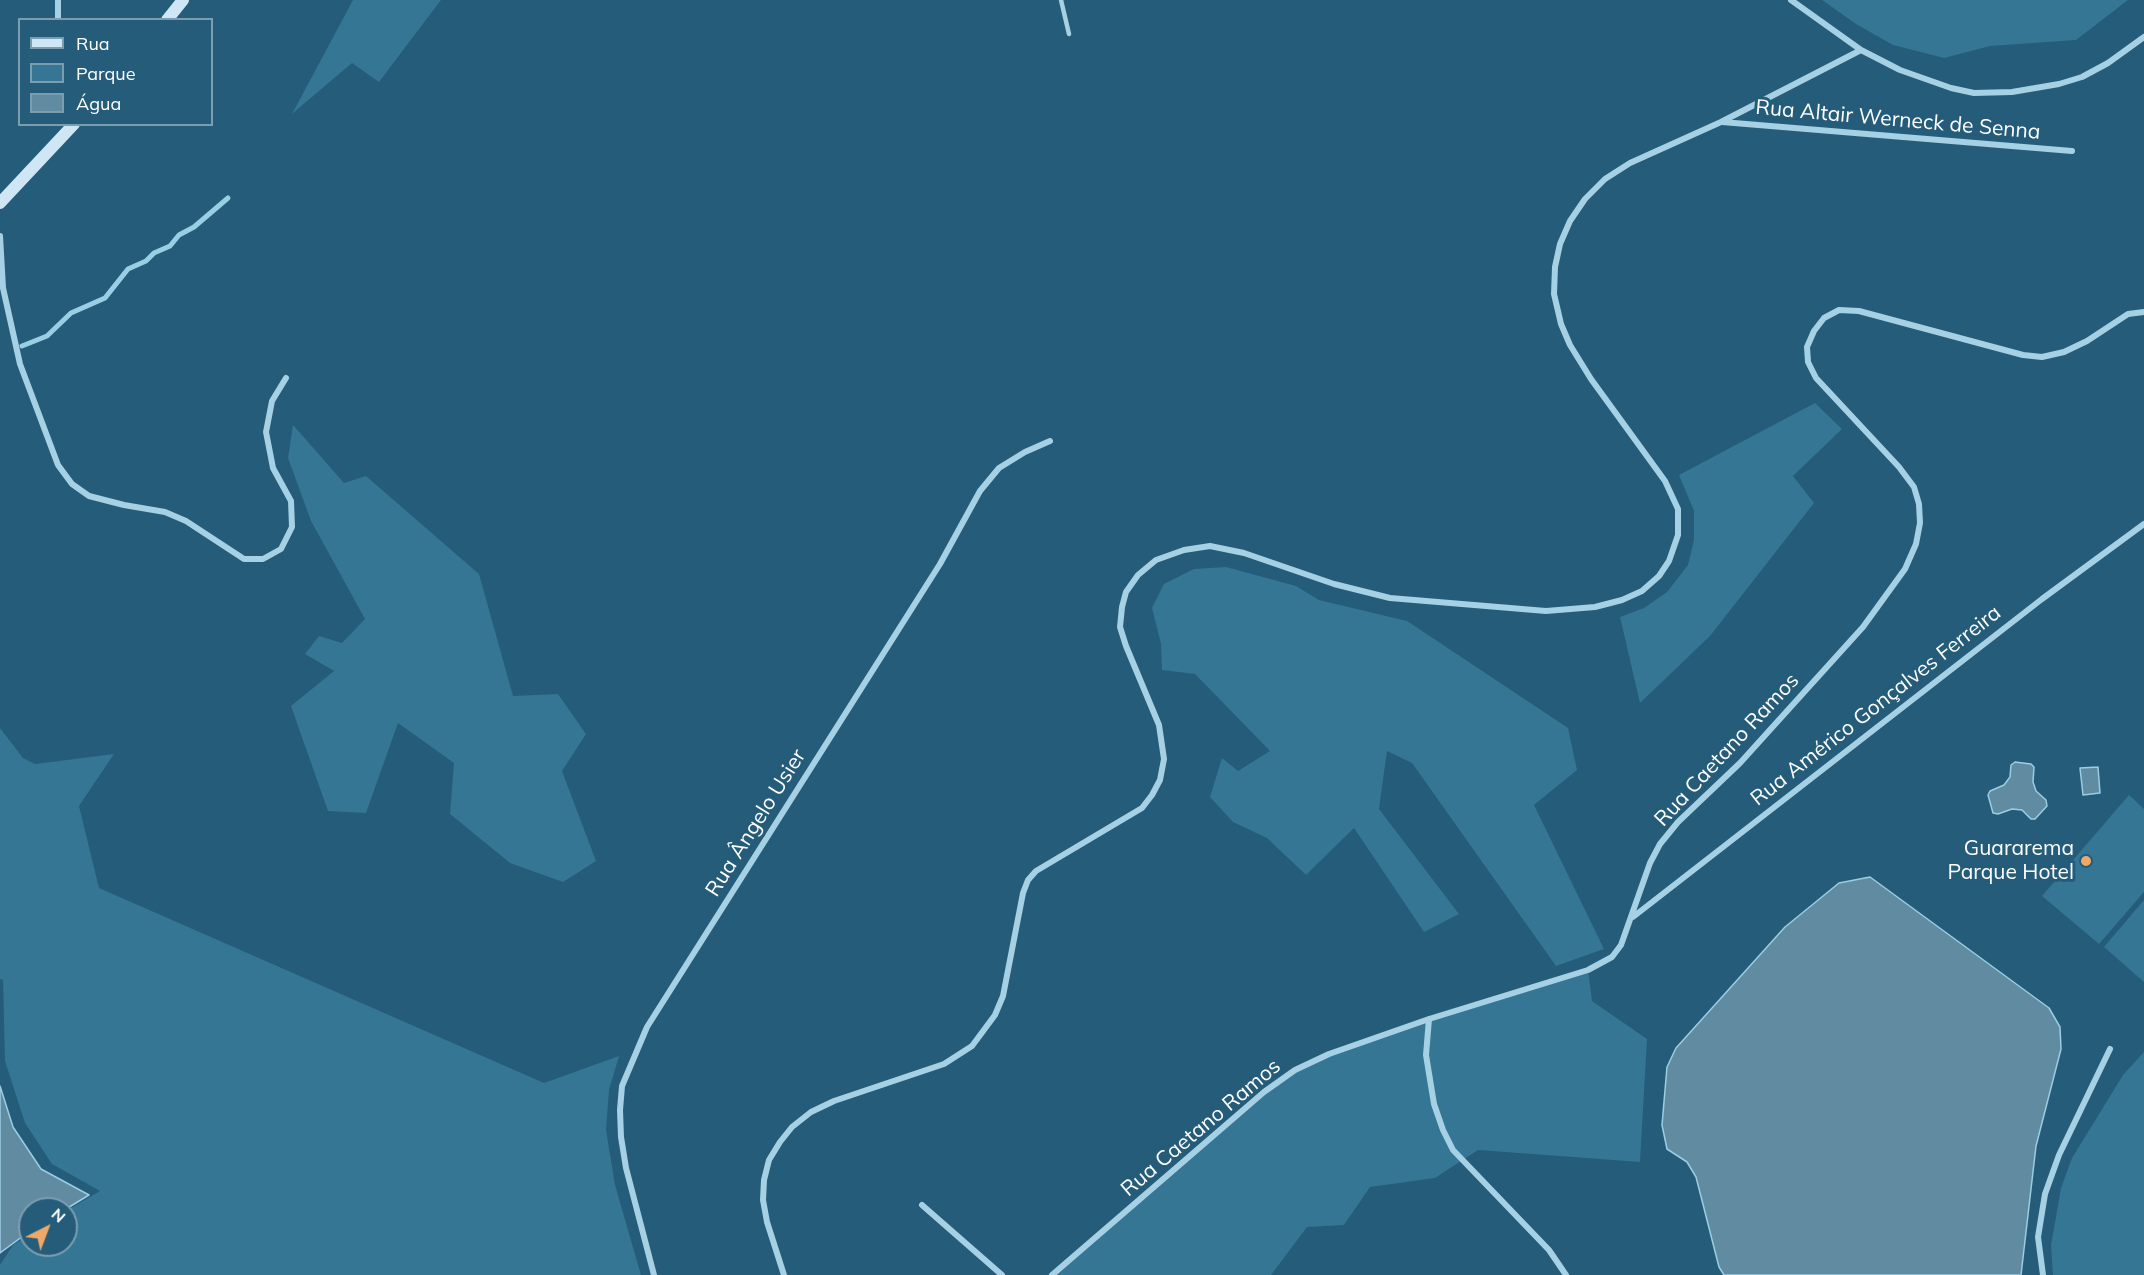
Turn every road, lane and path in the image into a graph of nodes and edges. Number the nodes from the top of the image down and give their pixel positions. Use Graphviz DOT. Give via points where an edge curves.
graph roads {
  1 [pos="58,0"];
  2 [pos="183,0"];
  3 [pos="1061,0"];
  4 [pos="1791,0"];
  5 [pos="58,18"];
  6 [pos="169,18"];
  7 [pos="1069,34"];
  8 [pos="2144,37"];
  9 [pos="1861,50"];
  10 [pos="1721,122"];
  11 [pos="69,127"];
  12 [pos="2072,151"];
  13 [pos="0,203"];
  14 [pos="0,236"];
  15 [pos="2144,312"];
  16 [pos="286,378"];
  17 [pos="1050,441"];
  18 [pos="2144,525"];
  19 [pos="1632,917"];
  20 [pos="1429,1019"];
  21 [pos="2110,1049"];
  22 [pos="922,1205"];
  23 [pos="654,1275"];
  24 [pos="784,1275"];
  25 [pos="1002,1275"];
  26 [pos="1052,1275"];
  27 [pos="1566,1275"];
  28 [pos="2043,1275"];
  1 -- 5 [label="street"];
  2 -- 6 [label="street"];
  3 -- 7 [label="lane"];
  4 -- 9 [label="street"];
  8 -- 9 [label="street" via="2082,77 2012,92 1974,93 1952,88 1900,70"];
  9 -- 10 [label="street"];
  10 -- 12 [label="street, Rua Altair Werneck de Senna"];
  10 -- 24 [label="street" via="1630,163 1605,179 1570,221 1555,267 1554,294 1570,345 1665,481 1678,509 1678,535 1659,576 1642,591 1622,600 1595,607 1546,611 1390,598 1210,546 1156,560 1138,574 1126,592 1120,627 1159,725 1164,759 1160,780 1142,808 1036,871 1028,880 1003,996 995,1015 972,1046 944,1065 811,1112 780,1142 764,1180 763,1200 766,1222"];
  11 -- 13 [label="street"];
  14 -- 16 [label="street" via="3,288 20,364 58,465 72,484 89,496 186,520 244,559 263,559 280,549 292,527 291,501 273,468 266,432 272,400"];
  15 -- 19 [label="street, Rua Caetano Ramos" via="2128,314 2087,341 2042,357 1859,311 1839,310 1824,318 1807,347 1808,362 1816,378 1914,487 1920,513 1916,544 1905,569 1863,627 1740,763 1660,844"];
  17 -- 23 [label="street, Rua Ângelo Usier" via="999,468 980,491 940,564 647,1027 622,1086 620,1110 626,1168"];
  18 -- 19 [label="street, Rua Américo Gonçalves Ferreira" via="2042,599"];
  19 -- 20 [label="street, Rua Caetano Ramos" via="1621,945 1602,964"];
  20 -- 26 [label="street, Rua Caetano Ramos" via="1295,1070 1264,1092"];
  20 -- 27 [label="street" via="1426,1055 1434,1104 1453,1150 1549,1250"];
  21 -- 28 [label="street" via="2059,1155 2045,1194 2037,1237"];
  22 -- 25 [label="street"];
}
